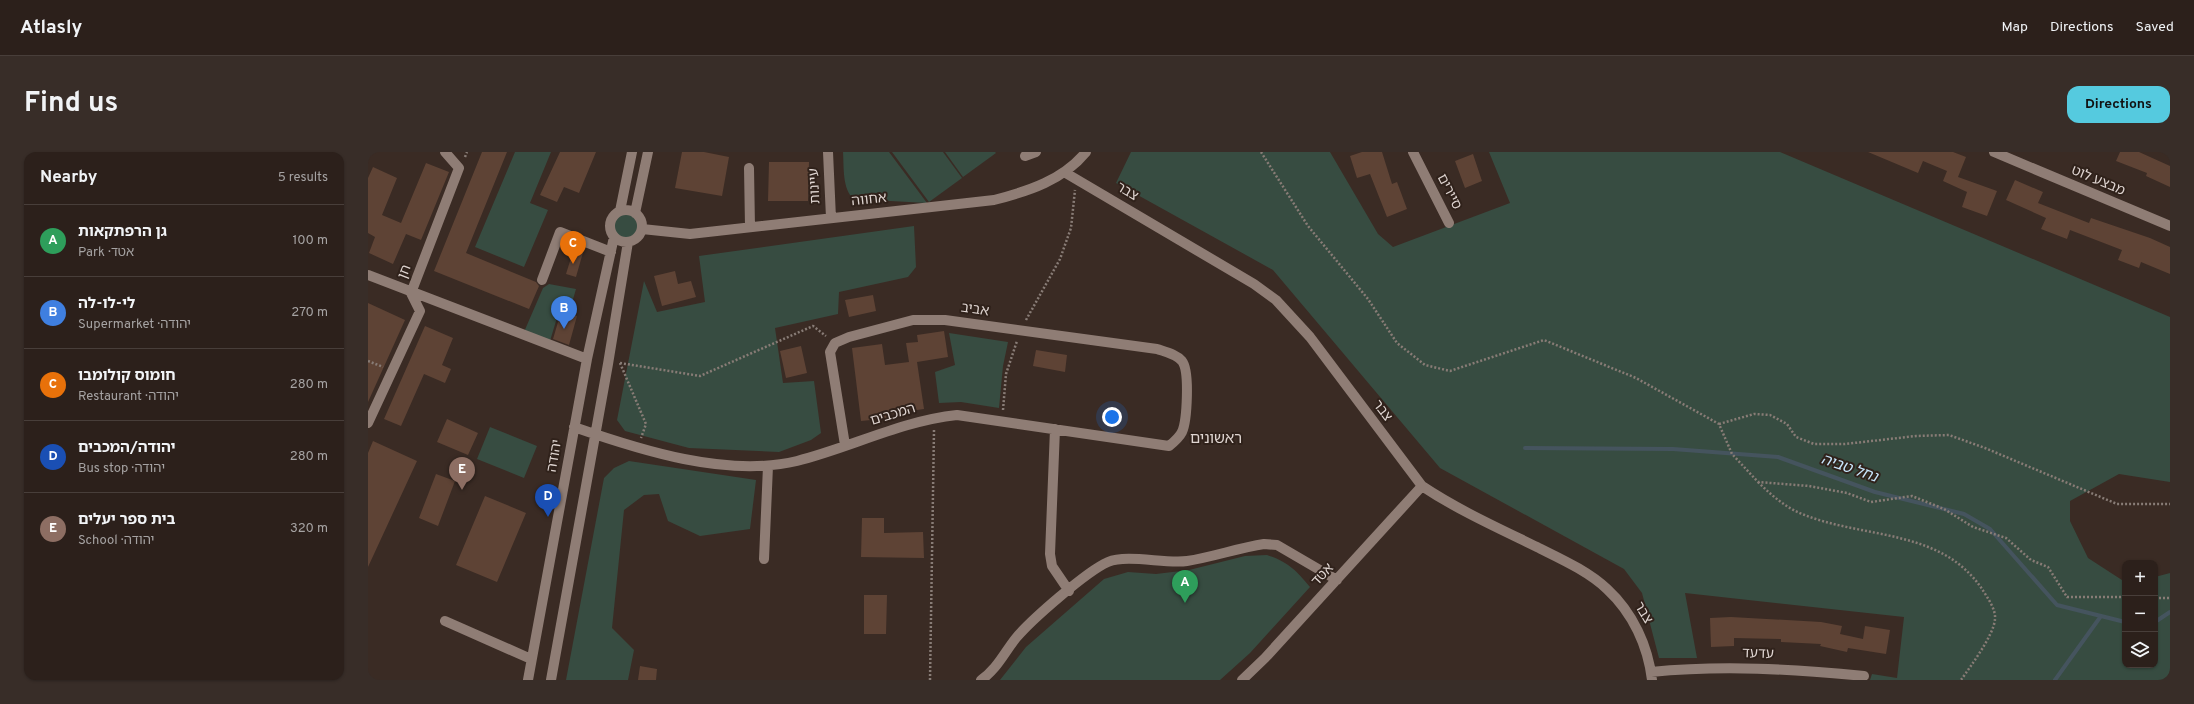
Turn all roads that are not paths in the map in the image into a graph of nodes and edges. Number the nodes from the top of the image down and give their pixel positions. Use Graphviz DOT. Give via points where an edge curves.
graph roads {
  1 [pos="445,152"];
  2 [pos="632,152"];
  3 [pos="648,152"];
  4 [pos="828,152"];
  5 [pos="1036,152"];
  6 [pos="1086,152"];
  7 [pos="1413,152"];
  8 [pos="1994,152"];
  9 [pos="1025,156"];
  10 [pos="749,168"];
  11 [pos="1064,172"];
  12 [pos="620,211"];
  13 [pos="635,212"];
  14 [pos="831,218"];
  15 [pos="1449,224"];
  16 [pos="2170,226"];
  17 [pos="750,227"];
  18 [pos="642,229"];
  19 [pos="614,237"];
  20 [pos="628,242"];
  21 [pos="611,252"];
  22 [pos="368,275"];
  23 [pos="542,280"];
  24 [pos="411,293"];
  25 [pos="586,359"];
  26 [pos="1187,393"];
  27 [pos="368,423"];
  28 [pos="574,427"];
  29 [pos="1055,429"];
  30 [pos="595,434"];
  31 [pos="845,445"];
  32 [pos="768,466"];
  33 [pos="1422,486"];
  34 [pos="764,559"];
  35 [pos="1337,580"];
  36 [pos="1069,591"];
  37 [pos="445,621"];
  38 [pos="531,659"];
  39 [pos="1651,676"];
  40 [pos="1864,676"];
  41 [pos="528,680"];
  42 [pos="552,680"];
  43 [pos="981,680"];
  44 [pos="1242,680"];
  1 -- 24 [label="street, חן" via="459,168"];
  2 -- 12 [label="street"];
  3 -- 13 [label="street"];
  4 -- 14 [label="street, עיינות"];
  5 -- 9 [label="street"];
  6 -- 11 [label="street, אחווה" via="1077,163"];
  7 -- 15 [label="street, סיירים"];
  8 -- 16 [label="street, מבצע לוט"];
  10 -- 17 [label="street"];
  11 -- 14 [label="street, אחווה" via="1023,193 994,200"];
  11 -- 33 [label="street, צבר" via="1254,284 1276,300 1310,337"];
  12 -- 13 [label="street"];
  12 -- 19 [label="street" via="610,222"];
  13 -- 18 [label="street" via="641,220"];
  14 -- 17 [label="street, אחווה"];
  17 -- 18 [label="street, אחווה" via="690,234"];
  18 -- 20 [label="street" via="638,236"];
  19 -- 20 [label="street"];
  19 -- 21 [label="street, יהודה"];
  20 -- 30 [label="street"];
  21 -- 23 [label="street" via="560,232"];
  21 -- 25 [label="street, יהודה"];
  22 -- 24 [label="street"];
  24 -- 25 [label="street"];
  24 -- 27 [label="street, חן" via="420,311"];
  25 -- 28 [label="street, יהודה"];
  26 -- 29 [label="street, המכבים" via="1182,432 1169,446"];
  26 -- 31 [label="street, אביב" via="1187,369 1182,361 1174,354 1157,349 945,320 913,320 834,343 830,361"];
  28 -- 30 [label="street, המכבים"];
  28 -- 38 [label="street, יהודה"];
  29 -- 31 [label="street, המכבים" via="958,415 935,417 908,424"];
  29 -- 36 [label="street" via="1050,554 1052,566"];
  30 -- 32 [label="street, המכבים" via="680,458"];
  30 -- 42 [label="street"];
  31 -- 32 [label="street, המכבים" via="797,461"];
  32 -- 34 [label="street"];
  33 -- 35 [label="street, אטד"];
  33 -- 39 [label="street, צבר" via="1442,500 1555,556 1607,589 1636,625"];
  35 -- 36 [label="street" via="1277,545 1264,544 1186,561 1109,562"];
  35 -- 44 [label="street, אטד"];
  36 -- 43 [label="street" via="1031,622 992,672"];
  37 -- 38 [label="street"];
  38 -- 41 [label="street, יהודה"];
  39 -- 40 [label="street, עדעד" via="1695,668 1736,667"];
}
